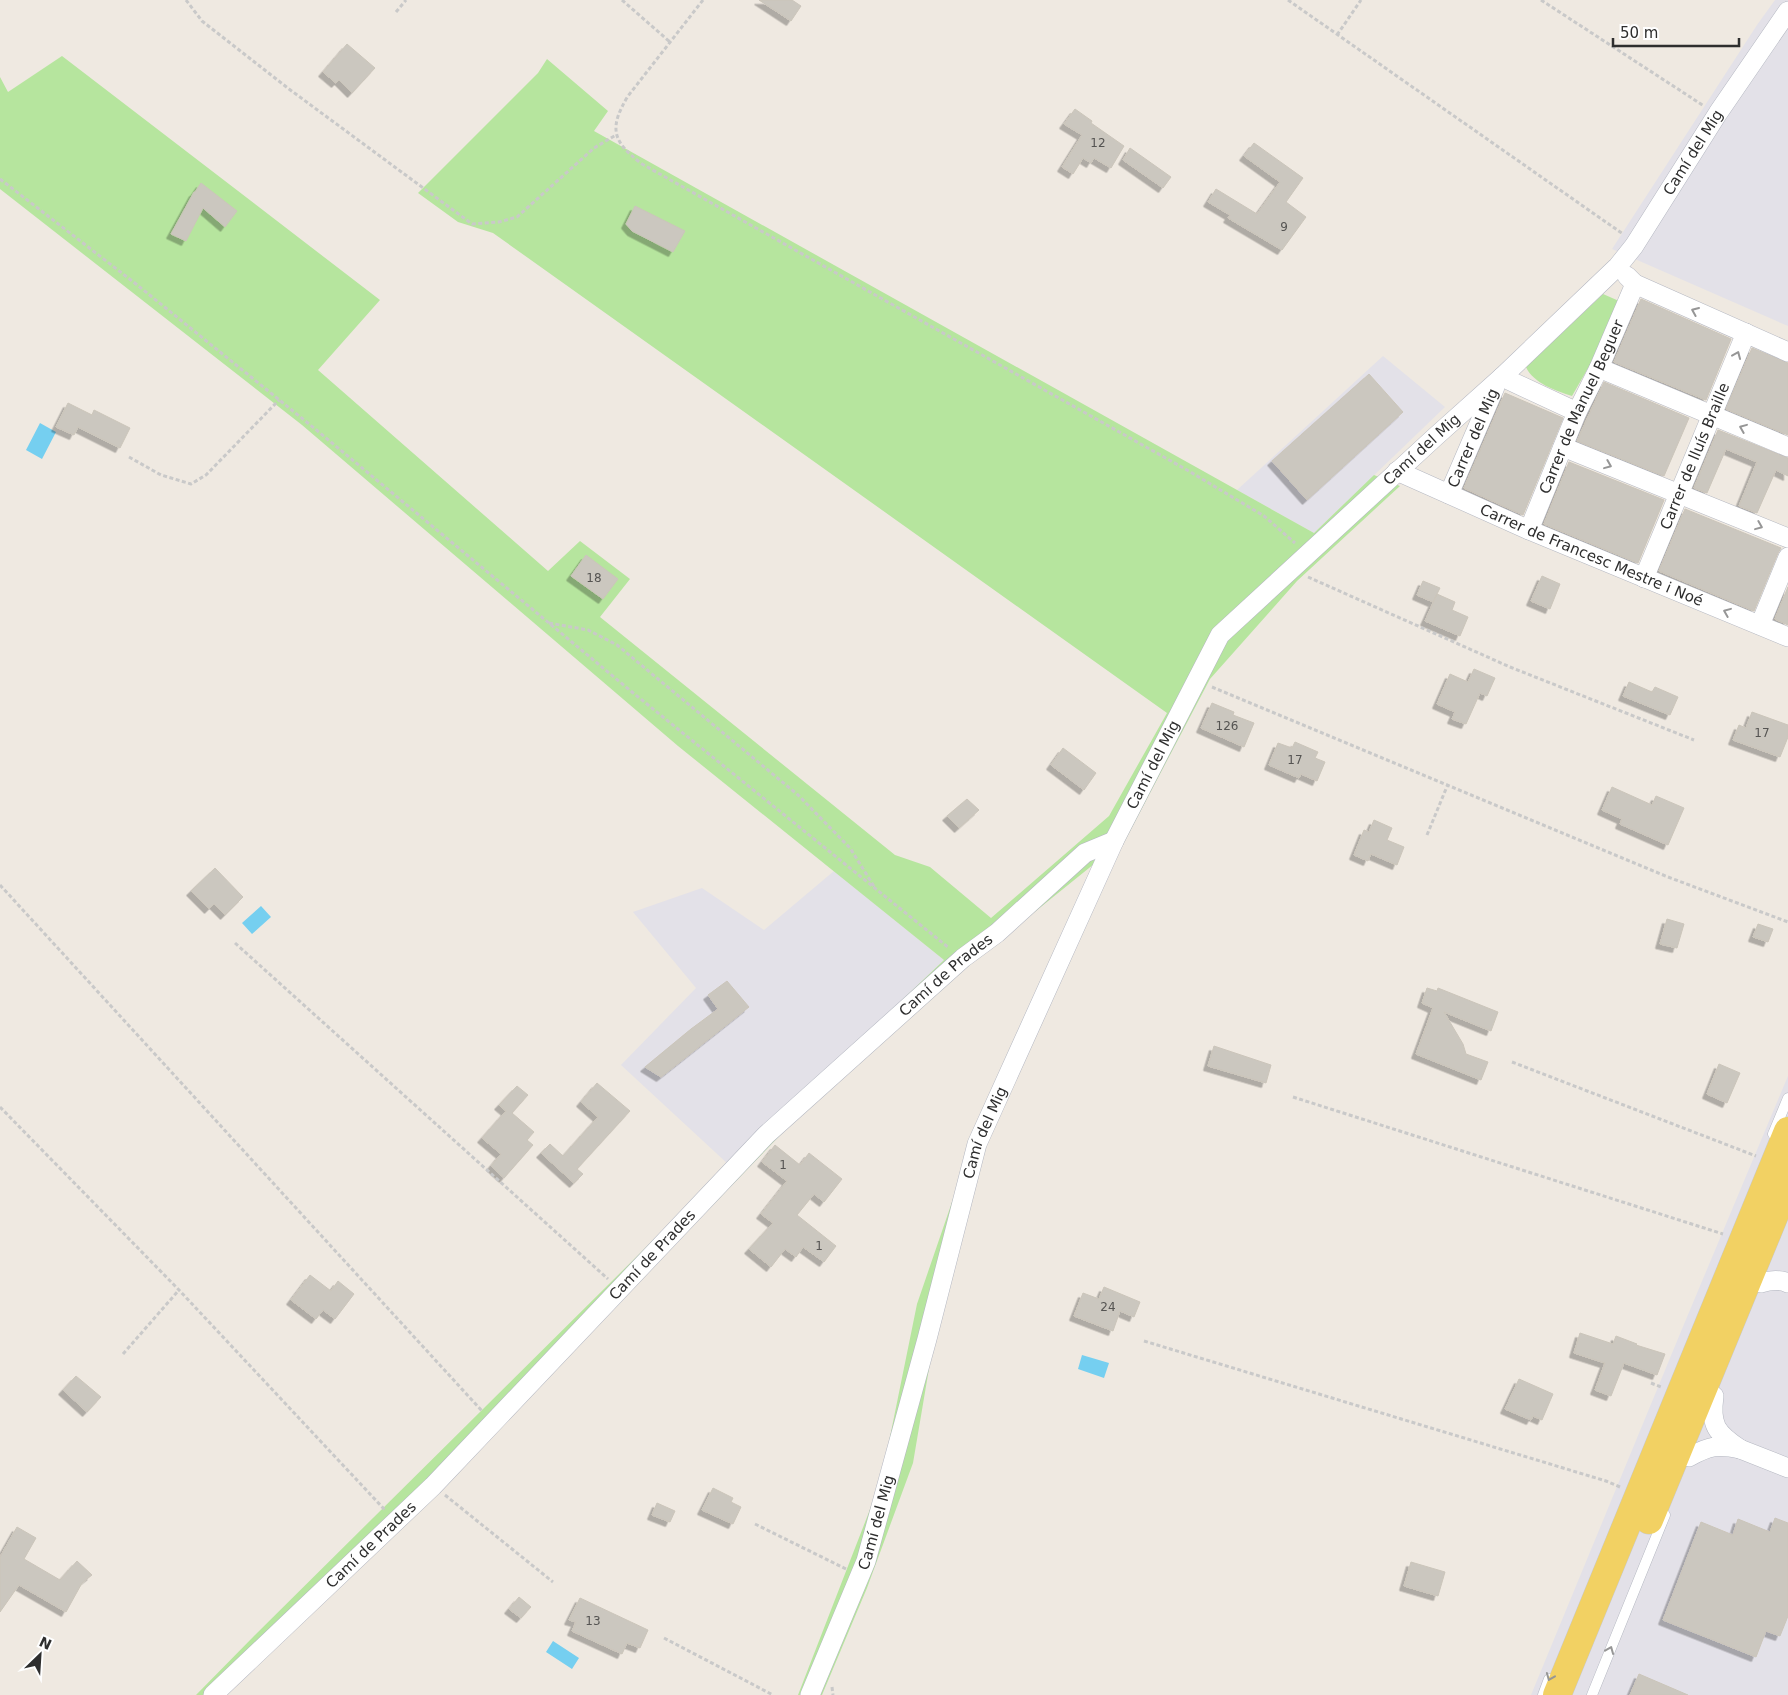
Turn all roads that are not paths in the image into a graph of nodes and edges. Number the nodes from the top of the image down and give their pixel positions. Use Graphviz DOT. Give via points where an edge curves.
graph roads {
  1 [pos="1788,11"];
  2 [pos="1618,266"];
  3 [pos="1635,284"];
  4 [pos="1746,333"];
  5 [pos="1788,352"];
  6 [pos="1600,368"];
  7 [pos="1499,379"];
  8 [pos="1577,412"];
  9 [pos="1711,415"];
  10 [pos="1563,447"];
  11 [pos="1788,447"];
  12 [pos="1397,471"];
  13 [pos="1449,494"];
  14 [pos="1680,495"];
  15 [pos="1528,530"];
  16 [pos="1788,538"];
  17 [pos="1788,557"];
  18 [pos="1644,578"];
  19 [pos="1760,625"];
  20 [pos="1788,637"];
  21 [pos="1114,841"];
  22 [pos="1788,1098"];
  23 [pos="1788,1130"];
  24 [pos="1763,1159"];
  25 [pos="1788,1182"];
  26 [pos="1762,1281"];
  27 [pos="1788,1282"];
  28 [pos="1716,1391"];
  29 [pos="1704,1422"];
  30 [pos="1696,1440"];
  31 [pos="1740,1449"];
  32 [pos="1687,1463"];
  33 [pos="1788,1468"];
  34 [pos="1670,1503"];
  35 [pos="1555,1682"];
  36 [pos="212,1695"];
  37 [pos="810,1695"];
  38 [pos="1543,1695"];
  39 [pos="1578,1695"];
  40 [pos="1592,1695"];
  1 -- 2 [label="street, Camí del Mig"];
  2 -- 3 [label="street"];
  2 -- 7 [label="street, Camí del Mig"];
  4 -- 3 [label="street, one-way"];
  3 -- 6 [label="street, Carrer de Manuel Beguer"];
  4 -- 5 [label="street"];
  9 -- 4 [label="street, Carrer de lluís Braille, one-way"];
  6 -- 8 [label="street, Carrer de Manuel Beguer"];
  6 -- 9 [label="street"];
  7 -- 8 [label="street"];
  7 -- 12 [label="street, Camí del Mig"];
  7 -- 13 [label="street, Carrer del Mig"];
  8 -- 10 [label="street, Carrer de Manuel Beguer"];
  11 -- 9 [label="street, one-way"];
  9 -- 14 [label="street, Carrer de lluís Braille"];
  10 -- 14 [label="street, one-way"];
  10 -- 15 [label="street, Carrer de Manuel Beguer"];
  12 -- 13 [label="street, Carrer de Francesc Mestre i Noé"];
  12 -- 21 [label="street, Camí del Mig" via="1220,635"];
  13 -- 15 [label="street, Carrer de Francesc Mestre i Noé"];
  14 -- 16 [label="street, one-way"];
  14 -- 18 [label="street, Carrer de lluís Braille"];
  15 -- 18 [label="street, Carrer de Francesc Mestre i Noé"];
  17 -- 19 [label="street"];
  19 -- 18 [label="street, Carrer de Francesc Mestre i Noé, one-way"];
  19 -- 20 [label="street, Carrer de Francesc Mestre i Noé"];
  21 -- 36 [label="street, Camí de Prades" via="1085,853 766,1135 433,1486"];
  21 -- 37 [label="street, Camí del Mig" via="977,1144 866,1561"];
  22 -- 24 [label="lane"];
  23 -- 35 [label="main road"];
  25 -- 39 [label="main road"];
  26 -- 27 [label="street"];
  28 -- 29 [label="lane"];
  28 -- 31 [label="street" via="1712,1414 1715,1424 1720,1434"];
  30 -- 32 [label="lane"];
  31 -- 32 [label="street" via="1711,1447"];
  31 -- 33 [label="street"];
  40 -- 34 [label="lane, one-way"];
  35 -- 38 [label="lane, one-way"];
}
